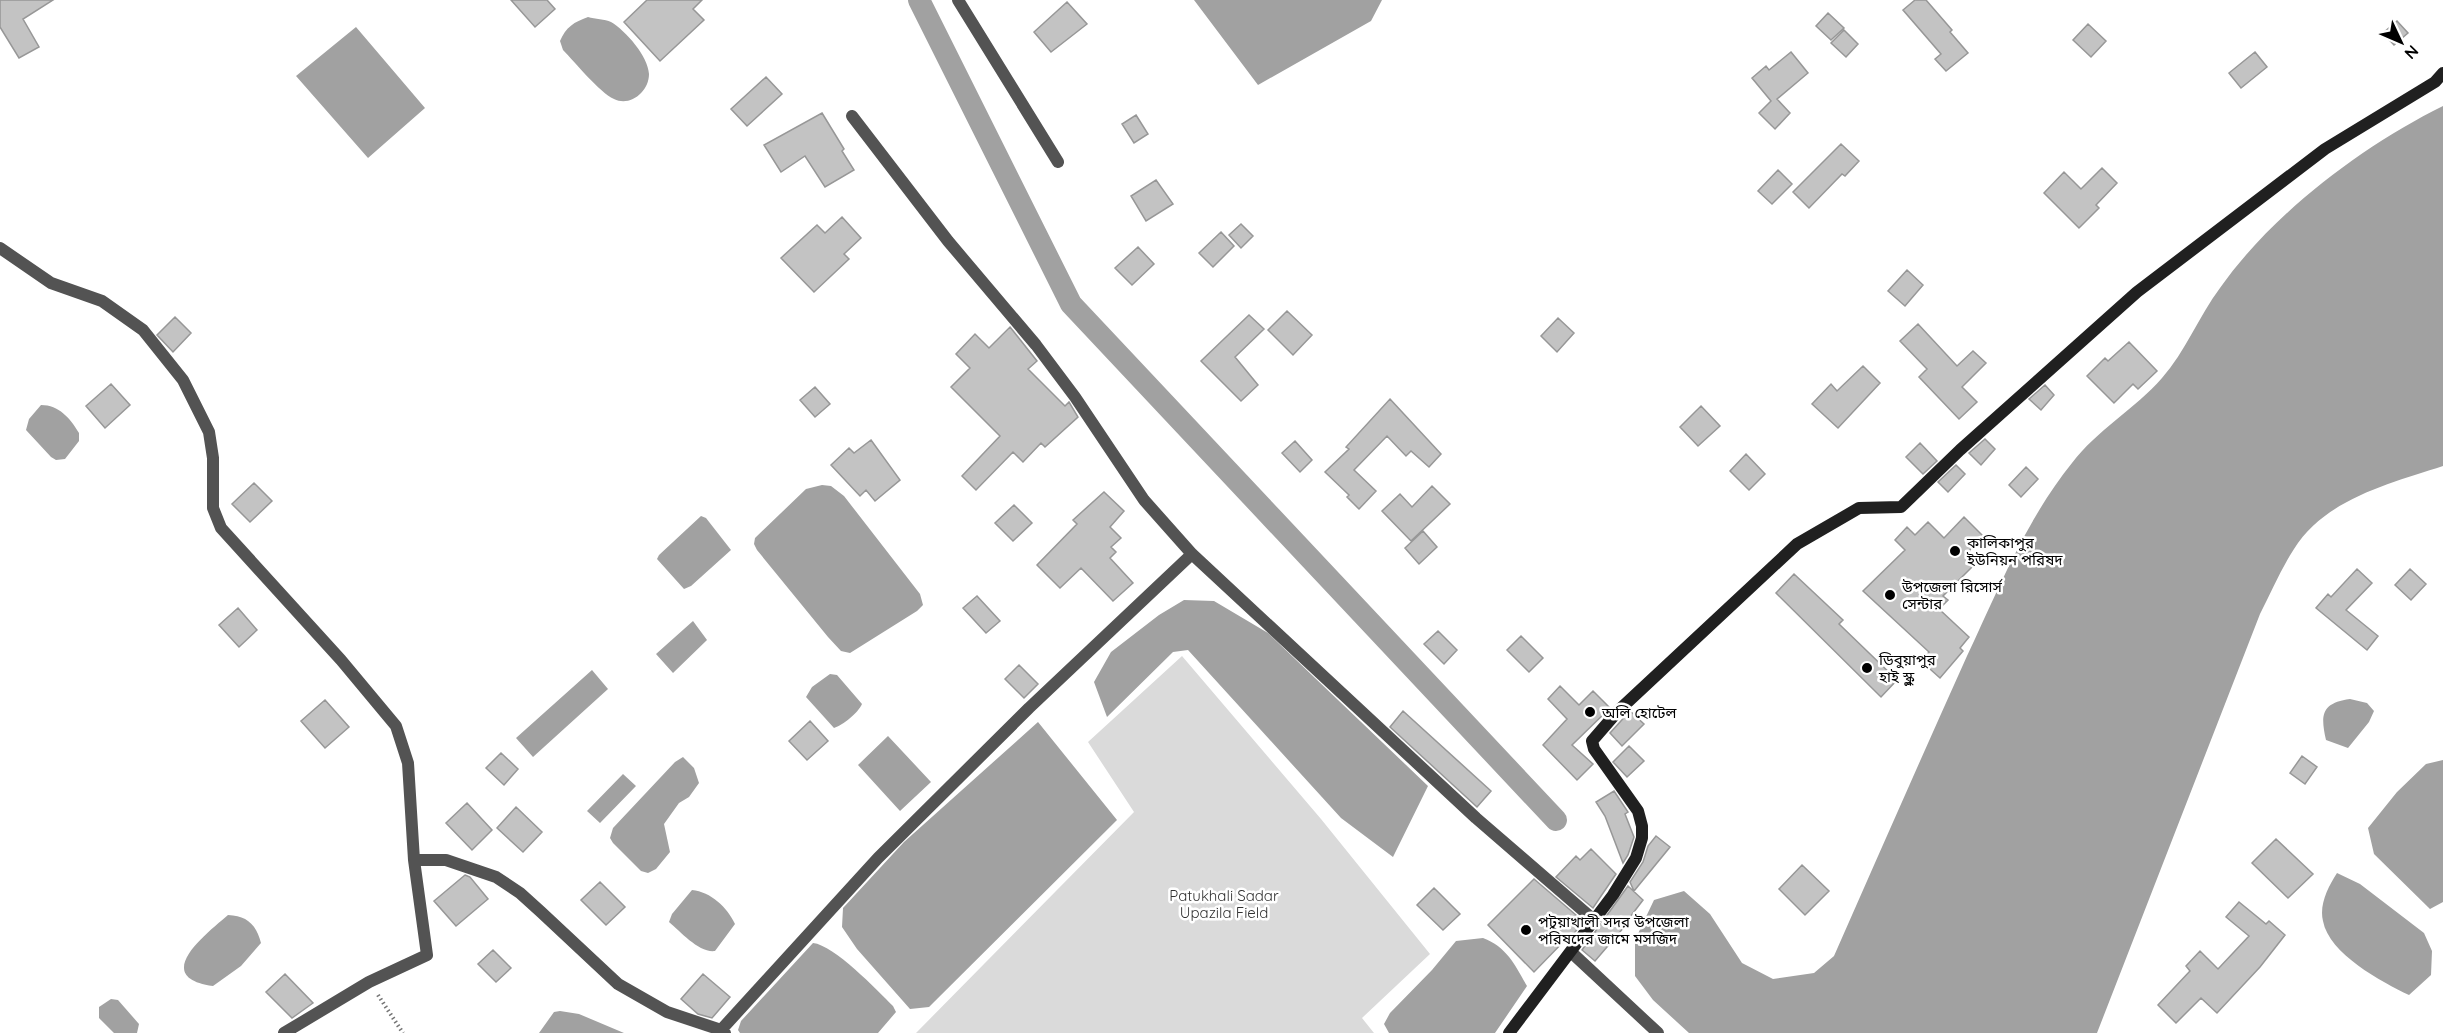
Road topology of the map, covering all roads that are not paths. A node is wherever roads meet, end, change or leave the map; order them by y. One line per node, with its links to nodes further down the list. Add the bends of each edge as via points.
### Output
1 (958, 0): 4 (street)
2 (2443, 73): 8 (street, via 2325,149 2137,292 1901,507 1859,508 1797,544 1618,711 1592,741 1638,811 1642,838 1636,858)
3 (852, 116): 6 (street, via 1036,345 1144,500)
4 (1058, 162)
5 (0, 248): 7 (street, via 51,282 102,301 127,318 143,330 183,380 209,432 213,508 221,528 396,726 408,763)
6 (1192, 554): 8 (street, via 1476,818); 10 (street, via 878,858)
7 (414, 860): 10 (street, via 446,860 496,877 520,893 618,984 667,1012); 11 (street, via 427,955 369,982)
8 (1594, 921): 9 (street)
9 (1571, 952): 12 (street); 13 (street)
10 (723, 1031)
11 (284, 1033)
12 (1509, 1033)
13 (1658, 1033)

